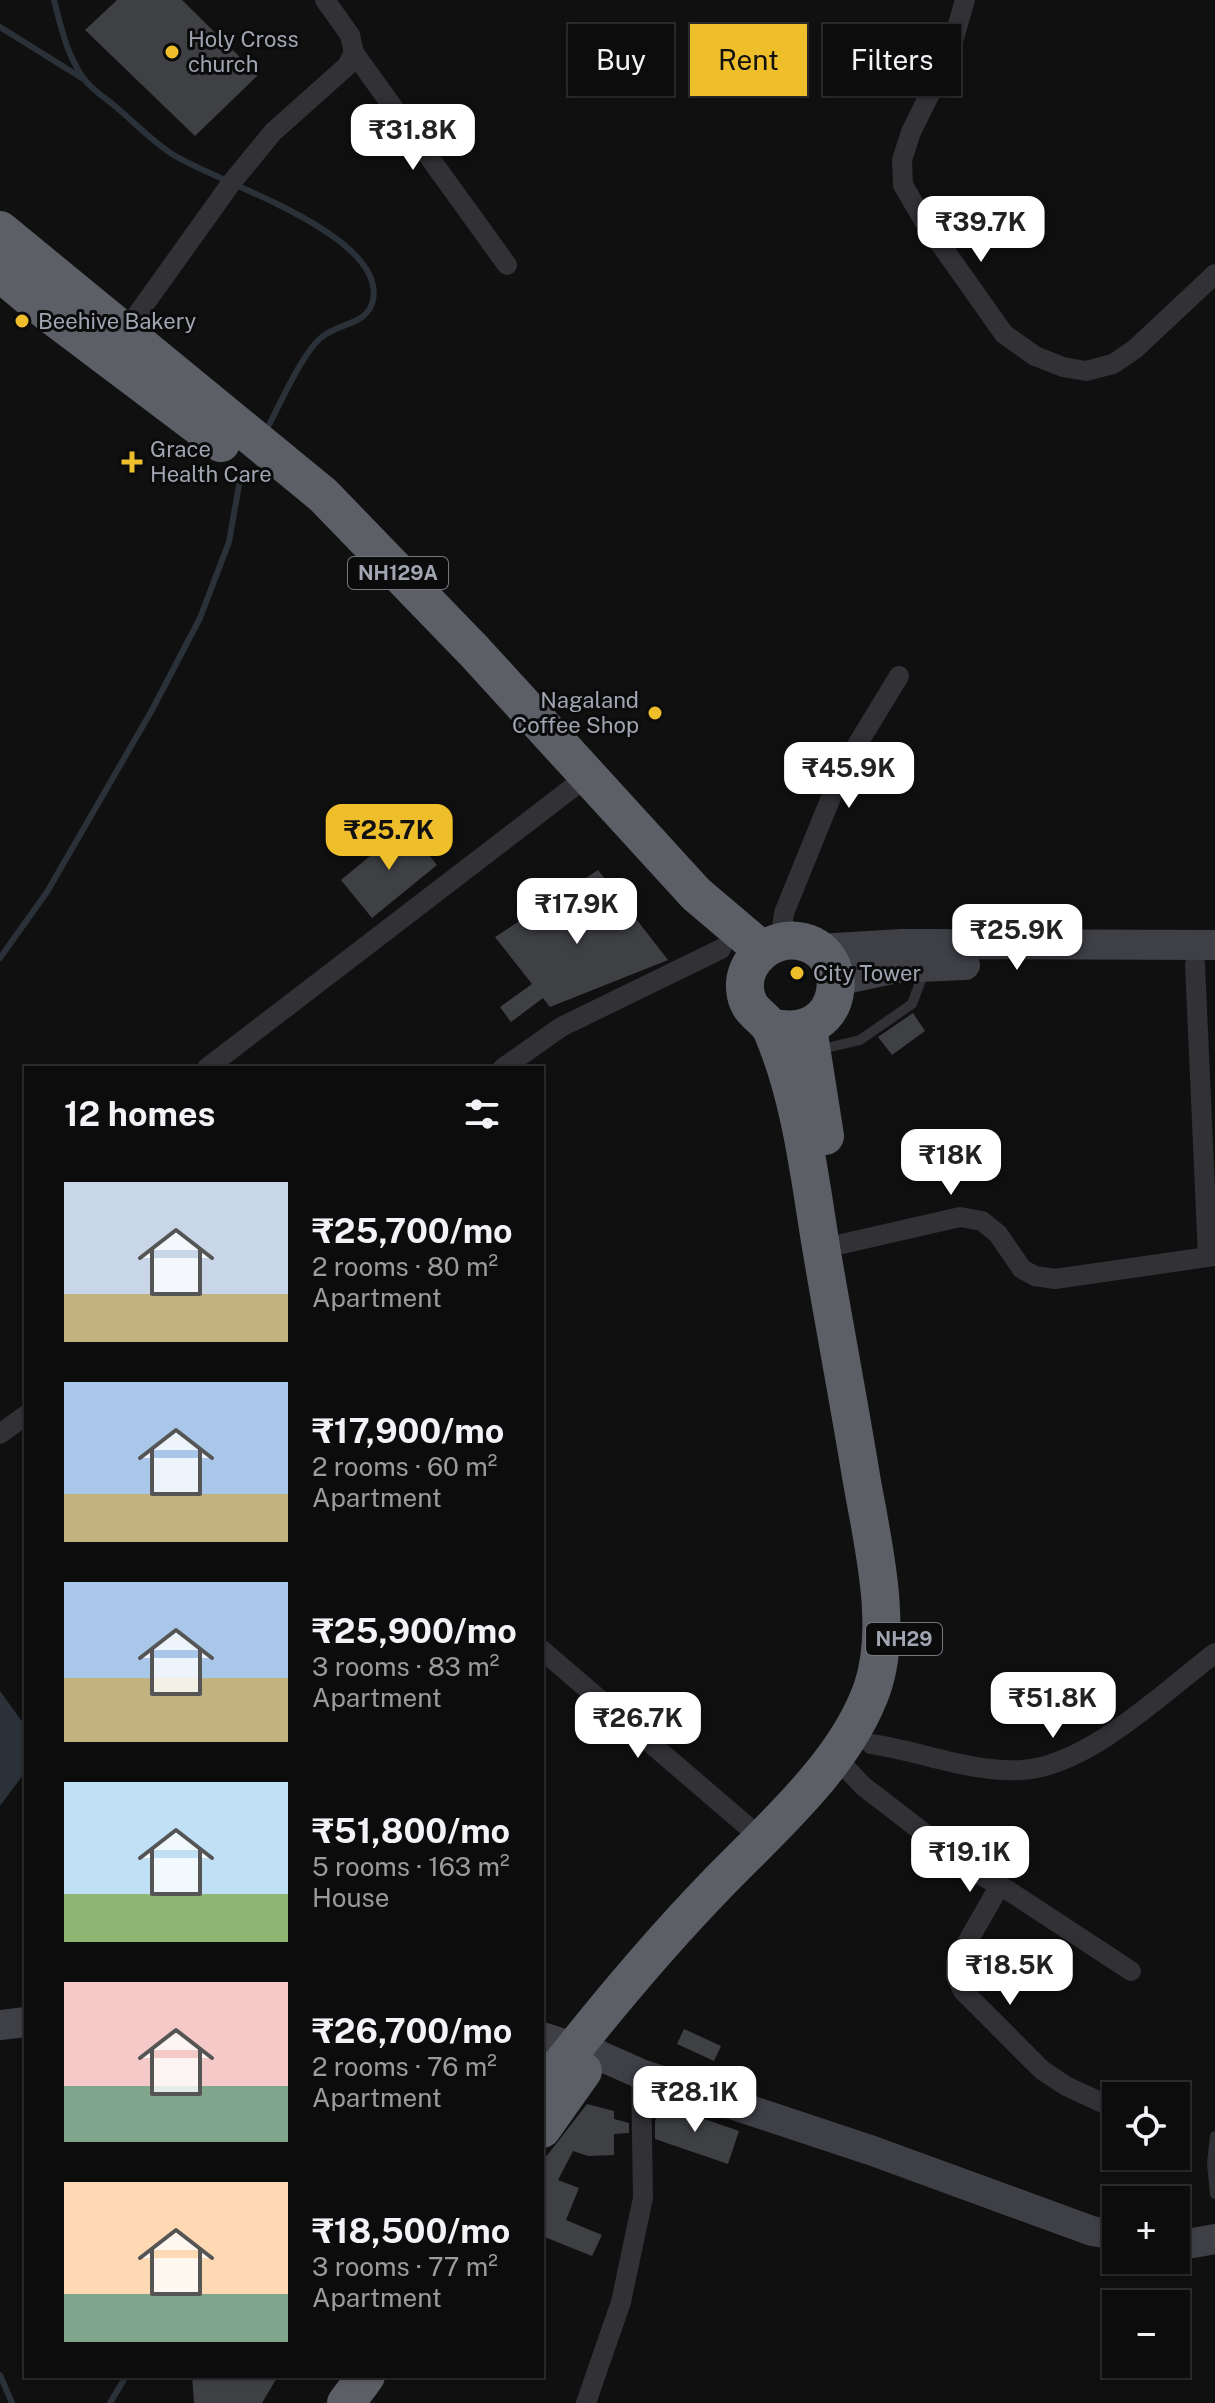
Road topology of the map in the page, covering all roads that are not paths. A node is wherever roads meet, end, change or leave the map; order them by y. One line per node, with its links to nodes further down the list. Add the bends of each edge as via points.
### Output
1 (325, 0): 3 (street, via 350,35)
2 (965, 0): 6 (street, via 949,55 906,146 903,185 1004,334 1035,356 1063,367 1086,371 1113,364)
3 (354, 53): 5 (street); 7 (street, via 347,66 273,132)
4 (3, 250): 7 (highway, NH129A); 9 (highway, NH129A, via 50,314 279,486 321,524)
5 (507, 265)
6 (1215, 274)
7 (124, 333): 11 (highway, NH129A, via 323,495)
8 (899, 676): 11 (street, via 843,768 784,913)
9 (576, 785): 11 (highway, NH129A); 17 (street)
10 (818, 949): 11 (highway, via 800,941); 12 (main road, via 902,944); 14 (highway)
11 (753, 953): 15 (highway, NH29, via 745,988 748,1003); 18 (street, via 561,1027)
12 (1208, 958): 13 (main road); 20 (street)
13 (926, 965): 14 (main road); 16 (lane, via 912,1004 860,1040)
14 (836, 981): 16 (highway, via 834,1000)
15 (770, 1027): 16 (highway); 26 (highway, NH29, via 807,1159 876,1569 880,1655 860,1718 835,1757)
16 (810, 1040): 19 (highway, NH29)
17 (210, 1066)
18 (506, 1066)
19 (842, 1244): 20 (street, via 960,1217 982,1221 1022,1269 1035,1276 1055,1279); 25 (highway, NH29, via 904,1616 901,1672 889,1707)
20 (1211, 1257)
21 (24, 1416): 22 (street)
22 (0, 1434)
23 (544, 1652): 26 (street)
24 (1215, 1653): 25 (street, via 1097,1744 1049,1767 1020,1771)
25 (859, 1757): 27 (street, via 863,1786 950,1854); 31 (highway, NH29, via 669,1965)
26 (762, 1839): 31 (highway, NH29)
27 (1000, 1885): 28 (street); 34 (street, via 956,1962 963,1991 1042,2070)
28 (1131, 1971)
29 (24, 2022): 30 (main road)
30 (0, 2025)
31 (571, 2046): 32 (main road); 33 (highway, NH29); 35 (highway, NH29)
32 (641, 2074): 38 (main road); 45 (street, via 643,2198 621,2302)
33 (544, 2086)
34 (1102, 2103)
35 (544, 2123)
36 (1215, 2136): 37 (lane)
37 (1215, 2194)
38 (1102, 2233)
39 (1215, 2239): 40 (main road)
40 (1190, 2243)
41 (340, 2378): 43 (highway)
42 (365, 2378): 44 (highway)
43 (322, 2403)
44 (346, 2403)
45 (586, 2403)

